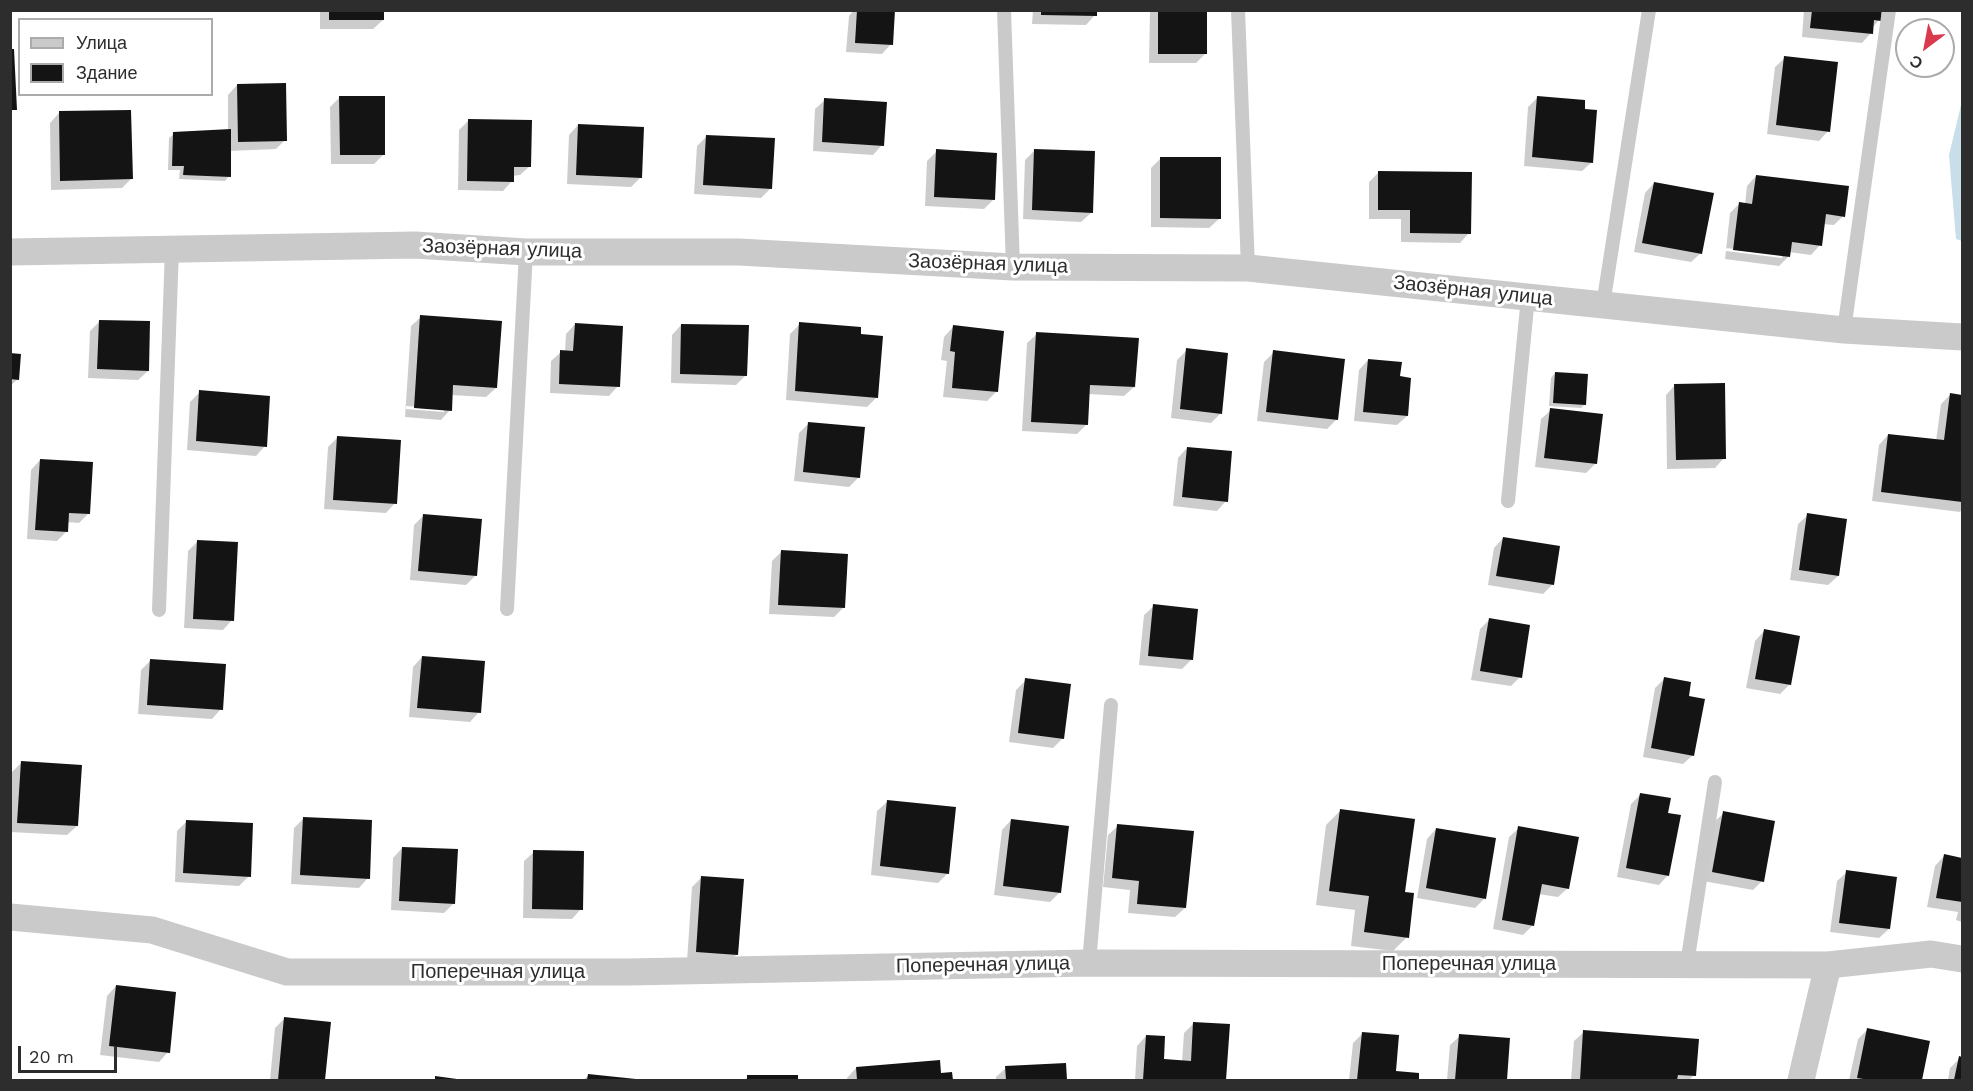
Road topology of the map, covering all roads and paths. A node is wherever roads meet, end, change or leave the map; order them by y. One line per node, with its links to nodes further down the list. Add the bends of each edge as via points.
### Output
1 (1004, 10): 8 (lane)
2 (1238, 10): 9 (lane)
3 (1649, 10): 11 (lane)
4 (1889, 10): 12 (lane)
5 (171, 249): 6 (street, Заозёрная улица); 7 (street, Заозёрная улица, via 415,245); 16 (lane)
6 (10, 252)
7 (526, 252): 8 (street, Заозёрная улица, via 739,252); 15 (lane)
8 (1013, 267): 9 (street, Заозёрная улица)
9 (1248, 268): 10 (street, Заозёрная улица)
10 (1528, 297): 11 (street, Заозёрная улица); 14 (lane)
11 (1603, 305): 12 (street, Заозёрная улица)
12 (1844, 330): 13 (street, Заозёрная улица)
13 (1962, 337)
14 (1509, 501)
15 (507, 609)
16 (159, 610)
17 (1111, 705): 21 (lane)
18 (1715, 782): 22 (lane)
19 (10, 917): 21 (street, Поперечная улица, via 152,930 287,972 629,972)
20 (1962, 959): 23 (street, Поперечная улица, via 1931,954)
21 (1089, 963): 22 (street, Поперечная улица)
22 (1687, 964): 23 (street, Поперечная улица)
23 (1828, 965): 24 (street)
24 (1801, 1080)

